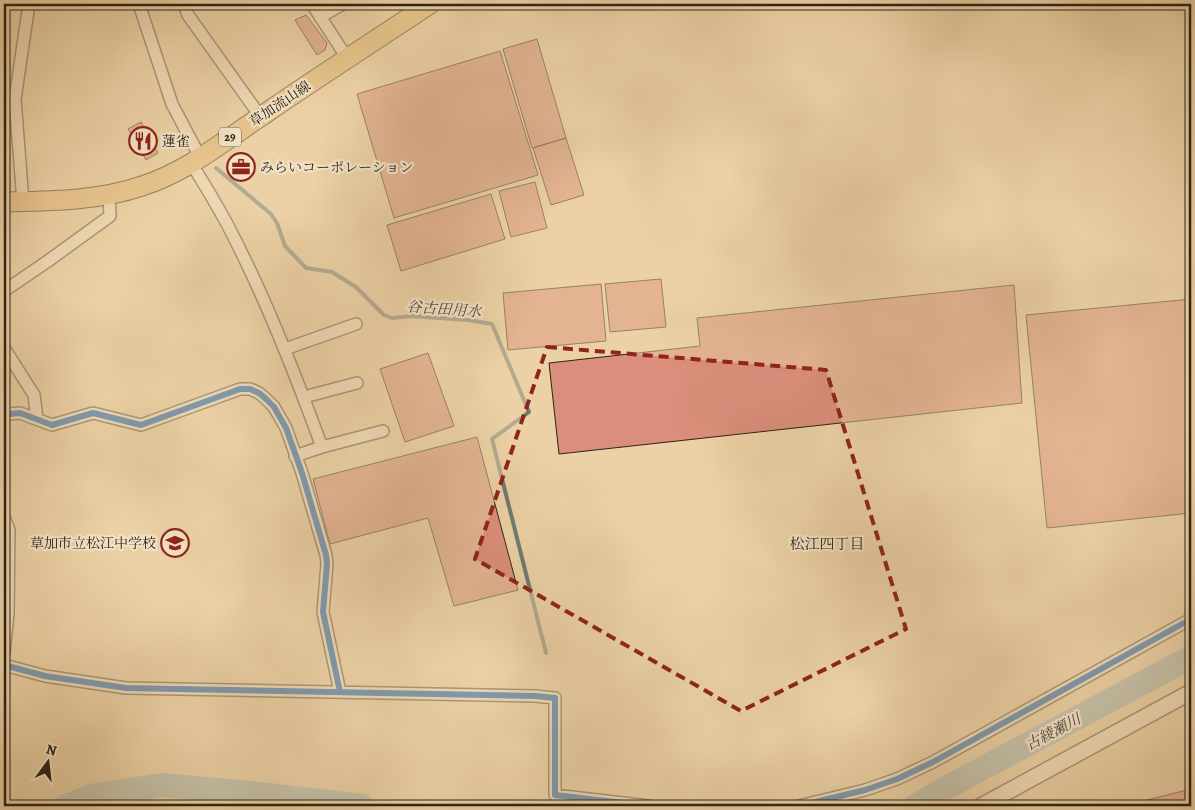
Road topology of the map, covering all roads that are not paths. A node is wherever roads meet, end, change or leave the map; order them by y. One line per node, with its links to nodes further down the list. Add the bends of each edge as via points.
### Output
1 (29, 4): 13 (street, via 15,98)
2 (139, 4): 10 (street, via 172,104)
3 (184, 4): 9 (street, via 188,15)
4 (312, 4): 7 (street)
5 (343, 4): 7 (street)
6 (430, 4): 8 (main road, 草加流山線 / 29)
7 (320, 17): 8 (street)
8 (347, 58): 9 (main road, 草加流山線 / 29)
9 (260, 116): 10 (main road, 草加流山線 / 29)
10 (196, 160): 11 (main road, 草加流山線 / 29, via 144,186); 17 (street)
11 (109, 196): 13 (main road, 草加流山線 / 29); 14 (street, via 110,216)
12 (4, 202): 13 (main road, 草加流山線 / 29)
13 (23, 202)
14 (4, 291)
15 (356, 324): 17 (street)
16 (4, 348): 21 (street, via 34,395)
17 (285, 349): 19 (street)
18 (357, 383): 19 (street)
19 (304, 398): 23 (street)
20 (4, 416): 21 (street, via 20,413)
21 (37, 419): 24 (street, via 52,425 93,412 141,425 240,389 250,389 274,407 286,428)
22 (383, 431): 23 (street)
23 (322, 447): 24 (street)
24 (295, 456): 29 (street, via 326,555 323,612)
25 (5, 522): 27 (street, via 9,530)
26 (1191, 619): 32 (street, via 933,762 865,790)
27 (4, 653)
28 (4, 665): 29 (street, via 45,676 126,688)
29 (340, 692): 31 (street, via 555,698 554,794)
30 (1191, 692): 33 (street)
31 (649, 806)
32 (799, 806)
33 (981, 806)

